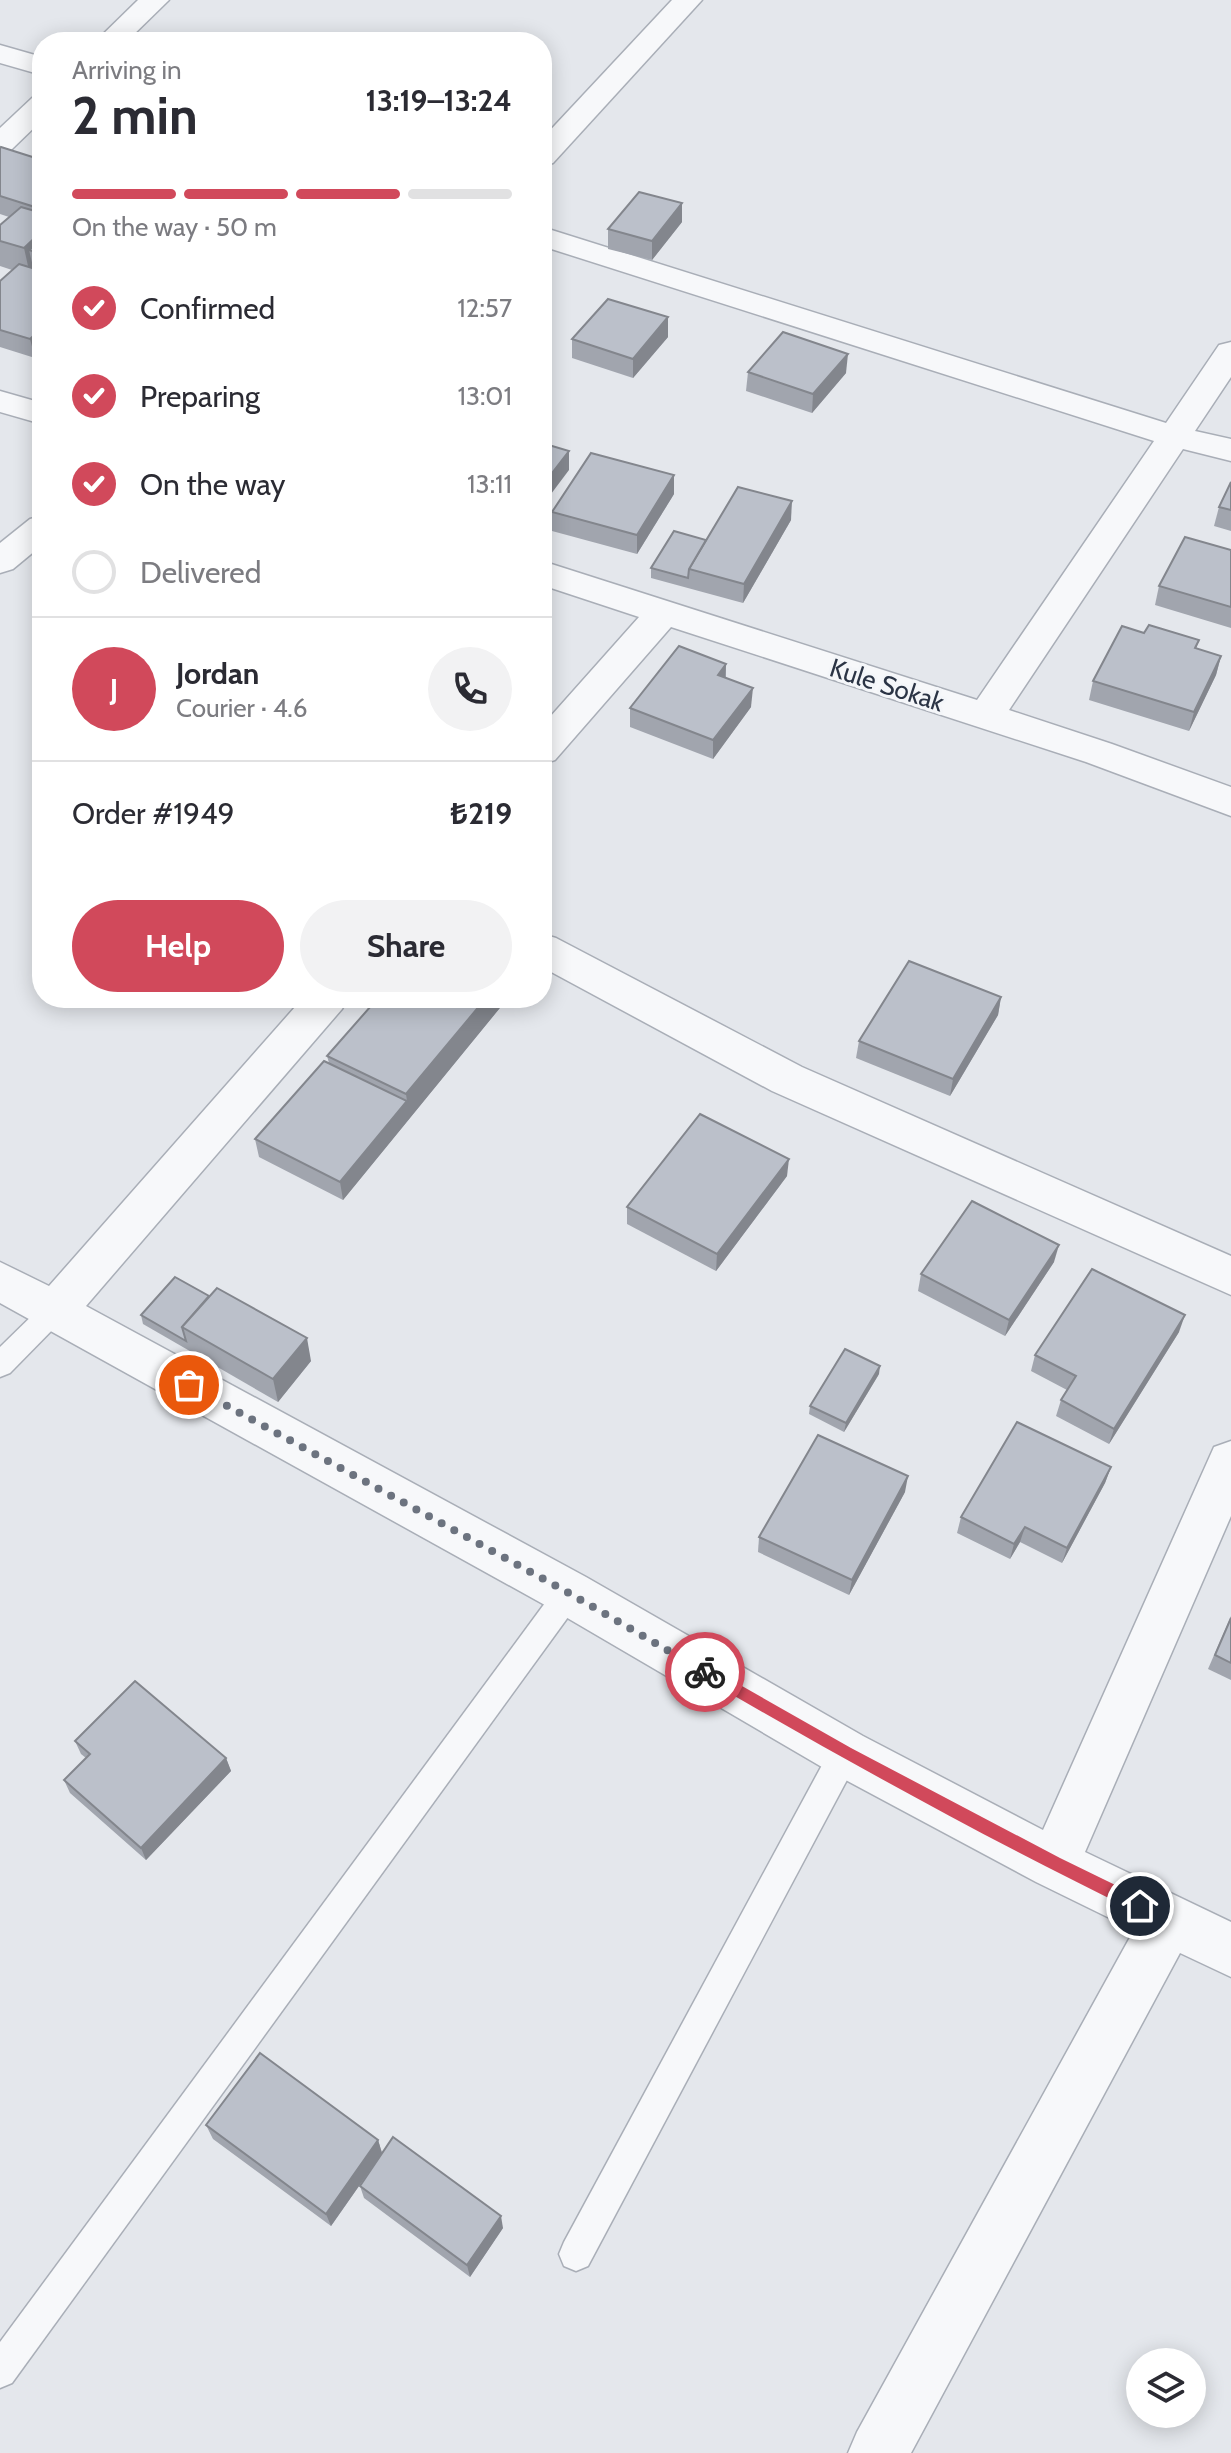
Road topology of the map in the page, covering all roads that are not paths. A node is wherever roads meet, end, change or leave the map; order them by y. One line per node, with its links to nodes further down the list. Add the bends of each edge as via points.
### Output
1 (155, 0): 3 (street)
2 (688, 0): 8 (street)
3 (120, 32)
4 (0, 54): 5 (street)
5 (32, 63)
6 (32, 114): 7 (street)
7 (0, 144)
8 (552, 146)
9 (552, 239): 13 (street)
10 (1231, 352): 13 (street)
11 (0, 401): 12 (street)
12 (32, 411)
13 (1176, 437): 14 (street); 19 (street)
14 (1231, 450)
15 (32, 535): 16 (street)
16 (0, 561)
17 (552, 576): 18 (street, Kule Sokak)
18 (664, 612): 19 (street, Kule Sokak); 20 (street)
19 (985, 717): 21 (street, Kule Sokak)
20 (552, 740)
21 (1231, 802)
22 (552, 954): 24 (street, via 787,1079)
23 (318, 1008): 26 (street)
24 (1231, 1276)
25 (0, 1281): 26 (street)
26 (54, 1311): 27 (lane); 29 (street)
27 (0, 1365)
28 (1231, 1462): 31 (street)
29 (569, 1593): 30 (street); 35 (lane)
30 (845, 1753): 31 (street); 34 (lane)
31 (1054, 1864): 32 (street)
32 (1169, 1920): 33 (street); 36 (street)
33 (1231, 1950)
34 (576, 2254)
35 (0, 2371)
36 (878, 2453)

